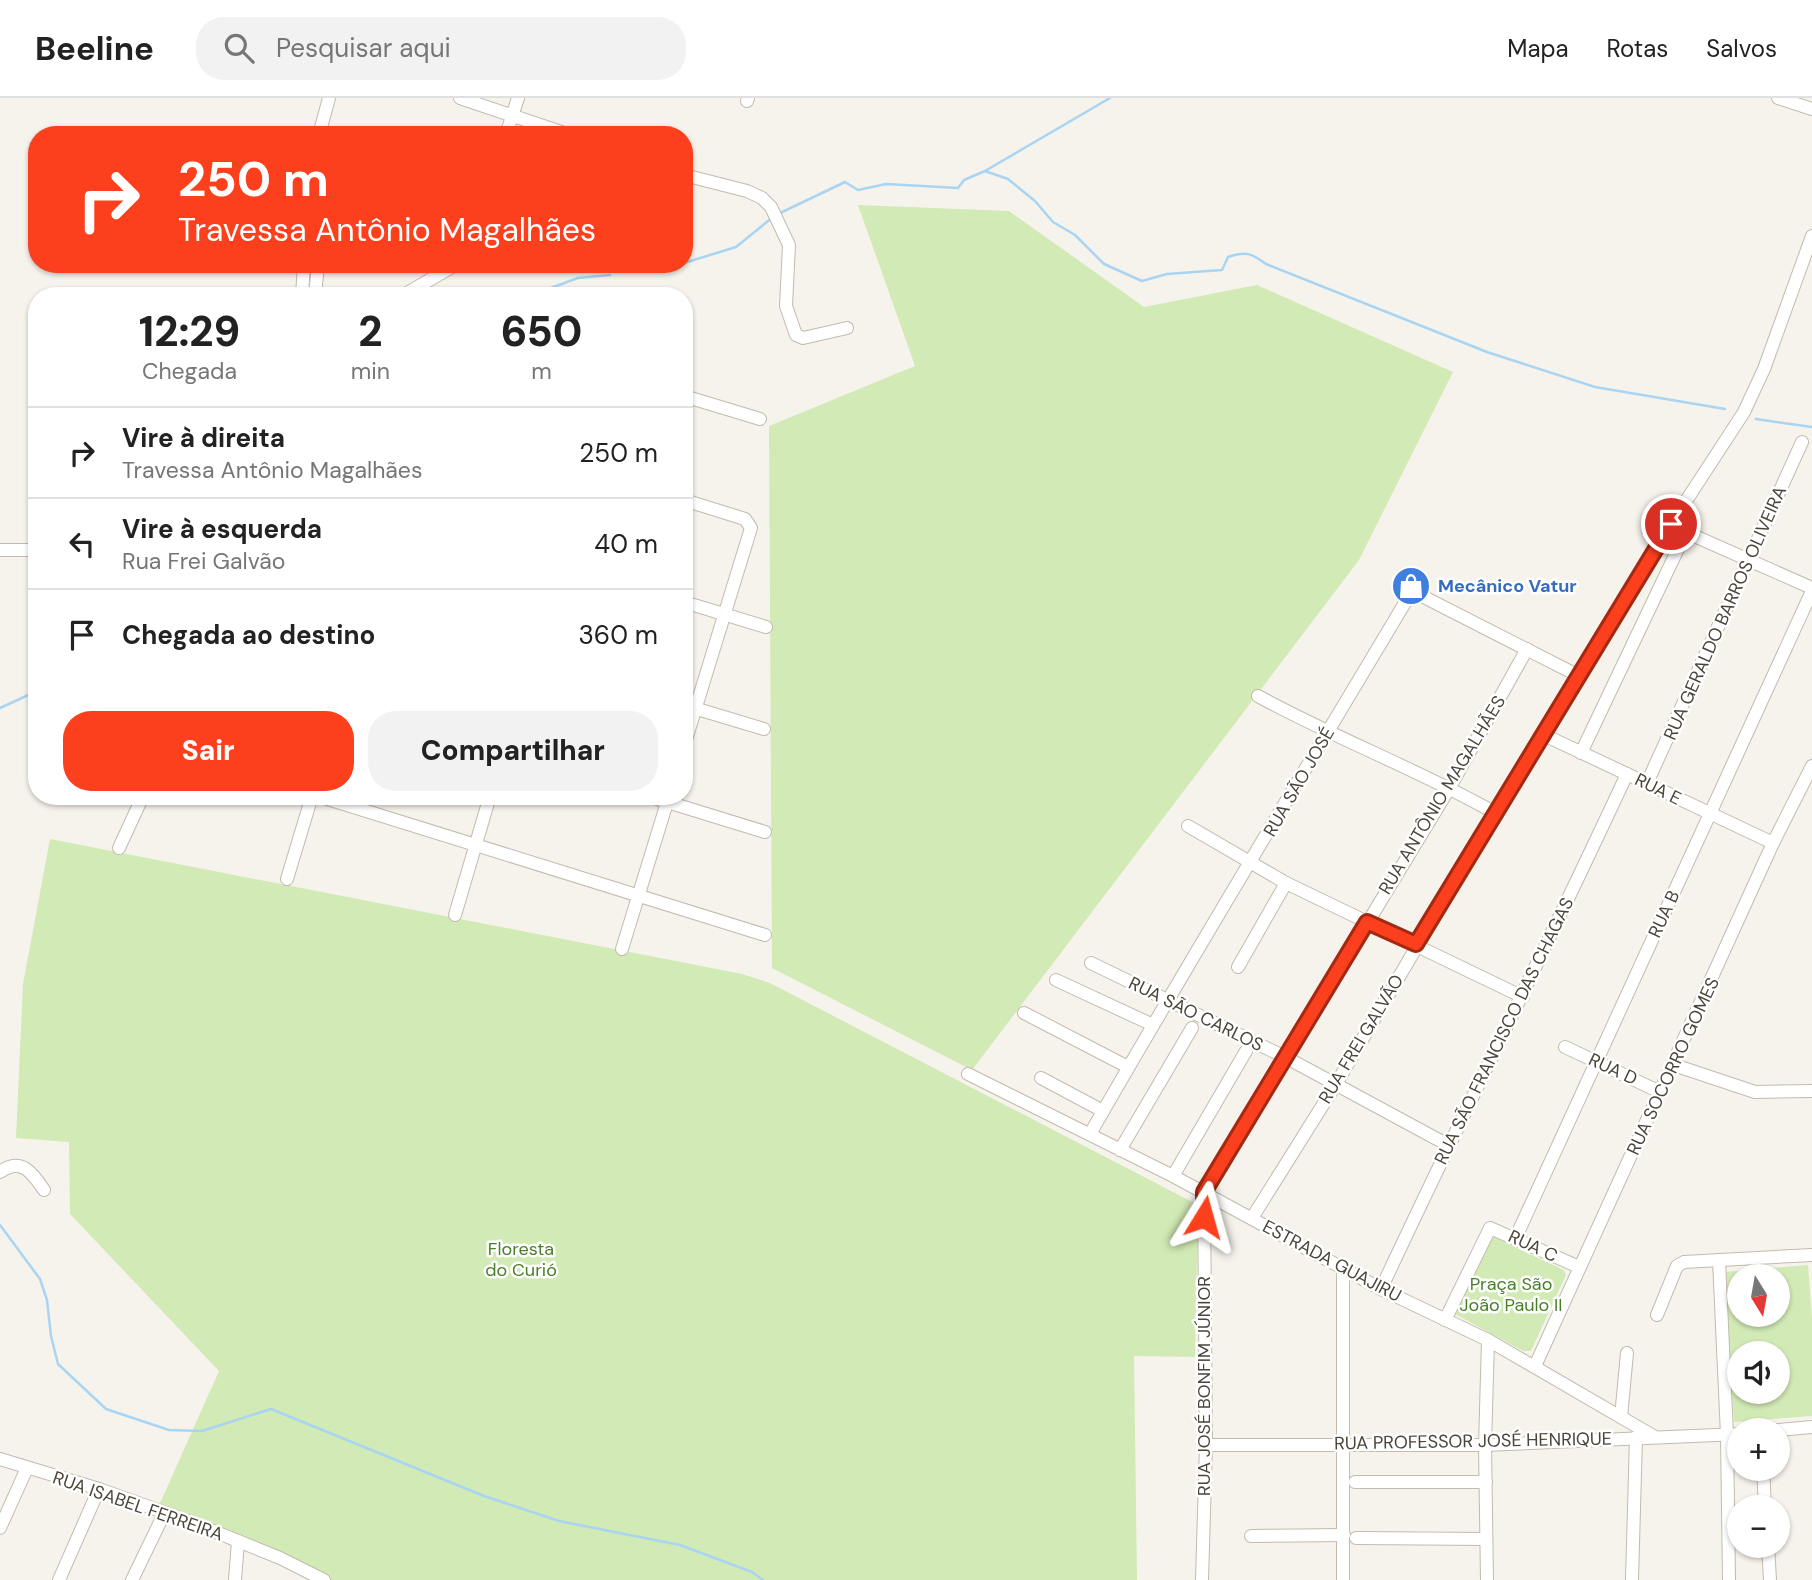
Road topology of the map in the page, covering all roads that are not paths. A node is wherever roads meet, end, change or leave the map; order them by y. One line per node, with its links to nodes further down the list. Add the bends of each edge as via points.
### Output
1 (329, 98): 7 (street)
2 (460, 98): 6 (street)
3 (518, 98): 6 (street)
4 (1778, 98): 5 (street)
5 (1812, 109)
6 (514, 114): 8 (street); 9 (street)
7 (321, 126)
8 (509, 126)
9 (546, 126)
10 (693, 178): 14 (street, via 747,191 766,201 776,215 789,245 785,298 796,335 803,338)
11 (1812, 236): 19 (street, RUA FREI GALVÃO, via 1765,369 1744,412)
12 (442, 273): 13 (street)
13 (417, 287)
14 (847, 328)
15 (693, 400): 16 (street)
16 (760, 419)
17 (1802, 442): 23 (street, RUA GERALDO BARROS OLIVEIRA)
18 (693, 503): 26 (street, via 750,524)
19 (1671, 524): 20 (street); 29 (street, RUA FREI GALVÃO)
20 (1686, 532): 23 (street); 36 (street)
21 (0, 550): 22 (street)
22 (28, 550)
23 (1749, 562): 24 (street); 39 (street, RUA GERALDO BARROS OLIVEIRA)
24 (1812, 590): 48 (street, RUA B)
25 (693, 605): 26 (street)
26 (724, 614): 27 (street); 31 (street)
27 (766, 627)
28 (1527, 649): 29 (street, RUA SÃO JOSÉ); 34 (street, RUA SÃO JOSÉ, via 1412,591); 40 (street, RUA ANTÔNIO MAGALHÃES)
29 (1579, 676): 35 (street, RUA FREI GALVÃO)
30 (1258, 696): 34 (street)
31 (693, 698)
32 (693, 707): 33 (street)
33 (765, 729)
34 (1328, 732): 40 (street); 54 (street, RUA SÃO JOSÉ)
35 (1542, 734): 36 (street, RUA E); 47 (street, RUA FREI GALVÃO)
36 (1581, 753): 38 (street, RUA E)
37 (1812, 766): 51 (street, RUA SOCORRO GOMES)
38 (1627, 774): 39 (street, RUA E); 66 (street, RUA SÃO FRANCISCO DAS CHAGAS)
39 (1647, 783): 48 (street, RUA E)
40 (1450, 787): 47 (street); 59 (street, RUA ANTÔNIO MAGALHÃES)
41 (139, 805): 53 (street)
42 (309, 805): 55 (street)
43 (346, 805): 52 (street)
44 (487, 805): 52 (street)
45 (666, 805): 57 (street)
46 (686, 805): 50 (street)
47 (1497, 814): 61 (street, RUA FREI GALVÃO)
48 (1710, 814): 51 (street, RUA E); 74 (street, RUA B)
49 (1188, 826): 54 (street)
50 (765, 832)
51 (1773, 843): 75 (street, RUA SOCORRO GOMES)
52 (475, 846): 57 (street); 58 (street)
53 (119, 848)
54 (1252, 862): 56 (street); 67 (street, RUA SÃO JOSÉ)
55 (287, 879)
56 (1286, 883): 59 (street); 64 (street)
57 (638, 896): 60 (street); 62 (street)
58 (454, 915)
59 (1367, 922): 61 (street); 73 (street, RUA ANTÔNIO MAGALHÃES)
60 (765, 935)
61 (1416, 944): 66 (street); 79 (street, RUA FREI GALVÃO)
62 (622, 949)
63 (1091, 962): 67 (street, RUA SÃO CARLOS)
64 (1238, 967)
65 (1056, 980): 69 (street)
66 (1523, 997): 84 (street, RUA SÃO FRANCISCO DAS CHAGAS)
67 (1166, 1000): 69 (street, RUA SÃO JOSÉ); 73 (street, RUA SÃO CARLOS)
68 (1024, 1013): 76 (street)
69 (1153, 1025): 76 (street, RUA SÃO JOSÉ)
70 (1192, 1028): 85 (street)
71 (1565, 1047): 74 (street, RUA D)
72 (1246, 1051): 87 (street)
73 (1287, 1058): 79 (street, RUA SÃO CARLOS); 89 (street, RUA ANTÔNIO MAGALHÃES)
74 (1595, 1061): 81 (street, RUA D); 91 (street, RUA B)
75 (1674, 1065): 80 (street, via 1755,1092); 81 (street, RUA SOCORRO GOMES)
76 (1128, 1067): 82 (street, RUA SÃO JOSÉ)
77 (968, 1074): 83 (street, ESTRADA GUAJIRU)
78 (1041, 1078): 82 (street)
79 (1336, 1084): 84 (street, RUA SÃO CARLOS); 90 (street, RUA FREI GALVÃO)
80 (1812, 1091)
81 (1660, 1092): 95 (street, RUA SOCORRO GOMES)
82 (1103, 1111): 83 (street, RUA SÃO JOSÉ)
83 (1090, 1134): 85 (street, ESTRADA GUAJIRU)
84 (1448, 1146): 96 (street, RUA SÃO FRANCISCO DAS CHAGAS)
85 (1120, 1150): 87 (street, ESTRADA GUAJIRU)
86 (0, 1172): 88 (street, via 23,1166)
87 (1173, 1176): 89 (street, ESTRADA GUAJIRU)
88 (44, 1190)
89 (1204, 1192): 90 (street, ESTRADA GUAJIRU); 110 (street, RUA JOSÉ BONFIM JÚNIOR)
90 (1252, 1218): 94 (street, ESTRADA GUAJIRU)
91 (1516, 1237): 95 (street, RUA C); 98 (street, RUA C, via 1493,1228 1487,1231)
92 (1812, 1255): 93 (street)
93 (1718, 1260): 97 (street, via 1677,1266); 103 (street)
94 (1343, 1267): 96 (street, ESTRADA GUAJIRU); 109 (street)
95 (1579, 1267): 101 (street, RUA SOCORRO GOMES)
96 (1381, 1289): 98 (street, ESTRADA GUAJIRU)
97 (1657, 1315)
98 (1445, 1320): 99 (street, ESTRADA GUAJIRU)
99 (1488, 1340): 101 (street, ESTRADA GUAJIRU); 111 (street)
100 (1627, 1353): 102 (street)
101 (1535, 1366): 102 (street, ESTRADA GUAJIRU)
102 (1621, 1417): 108 (street, ESTRADA GUAJIRU)
103 (1732, 1418)
104 (1812, 1427): 105 (street)
105 (1790, 1429)
106 (1727, 1434): 108 (street, RUA PROFESSOR JOSÉ HENRIQUE)
107 (1636, 1437): 108 (street, RUA PROFESSOR JOSÉ HENRIQUE); 111 (street, RUA PROFESSOR JOSÉ HENRIQUE); 132 (street)
108 (1655, 1437)
109 (1343, 1444): 110 (street, RUA PROFESSOR JOSÉ HENRIQUE); 111 (street, RUA PROFESSOR JOSÉ HENRIQUE); 121 (street)
110 (1206, 1445): 129 (street, RUA JOSÉ BONFIM JÚNIOR)
111 (1485, 1445): 116 (street)
112 (0, 1459): 113 (street, RUA ISABEL FERREIRA)
113 (27, 1468): 117 (street, RUA ISABEL FERREIRA); 119 (street)
114 (1732, 1481): 133 (street)
115 (1355, 1482): 116 (street)
116 (1486, 1482): 122 (street)
117 (99, 1489): 118 (street, RUA ISABEL FERREIRA); 126 (street)
118 (164, 1514): 123 (street, RUA ISABEL FERREIRA); 125 (street)
119 (0, 1528)
120 (1251, 1536): 121 (street)
121 (1350, 1536): 122 (street); 130 (street)
122 (1486, 1539): 131 (street)
123 (238, 1541): 127 (street, RUA ISABEL FERREIRA); 128 (street)
124 (1769, 1558): 134 (street)
125 (137, 1579)
126 (59, 1580)
127 (235, 1580)
128 (324, 1580)
129 (1202, 1580)
130 (1343, 1580)
131 (1487, 1580)
132 (1632, 1580)
133 (1729, 1580)
134 (1770, 1580)

